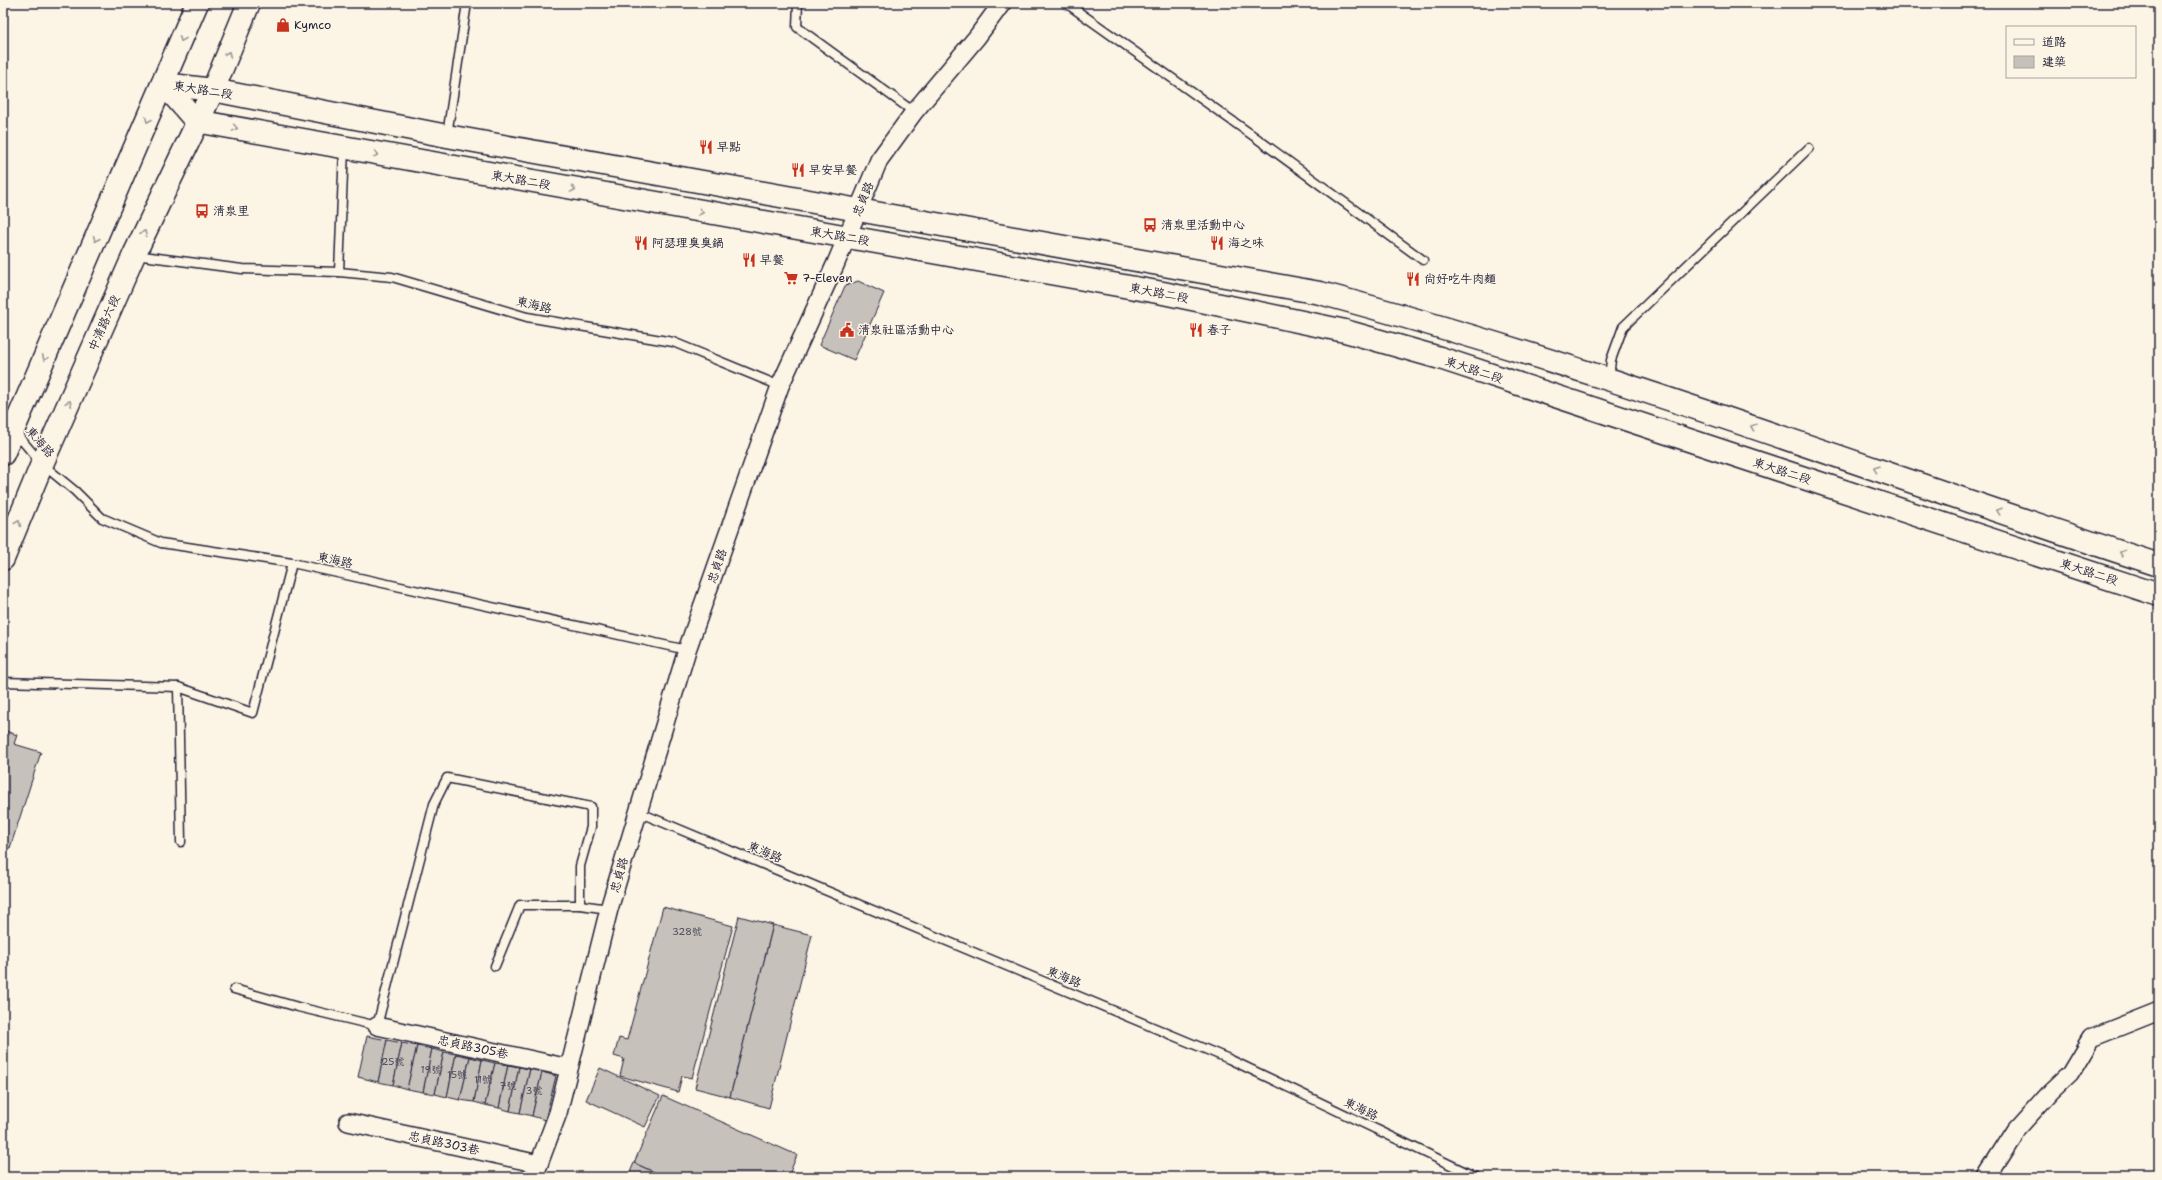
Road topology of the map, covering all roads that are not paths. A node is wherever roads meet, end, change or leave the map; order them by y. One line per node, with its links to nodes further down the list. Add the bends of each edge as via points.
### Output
1 (197, 3): 7 (street, one-way to 7)
2 (249, 3): 8 (street, 中清路六段, one-way to 2)
3 (468, 3): 11 (lane)
4 (798, 3): 9 (lane, via 797,27)
5 (1002, 3): 9 (street, 忠貞路)
6 (1066, 3): 17 (lane)
7 (164, 84): 8 (street, 東大路二段); 10 (street, 東大路二段); 22 (street, one-way to 22)
8 (213, 90): 10 (street, 中清路六段); 11 (street, 東大路二段)
9 (914, 112): 14 (street, 忠貞路, via 878,160)
10 (196, 121): 12 (street, 東大路二段, one-way to 12); 16 (street, 中清路六段, one-way to 10)
11 (447, 136): 14 (street, 東大路二段)
12 (344, 148): 15 (street, 東大路二段, one-way to 15); 18 (lane)
13 (1809, 148): 19 (lane, via 1623,327 1611,360)
14 (858, 210): 15 (street, 忠貞路); 19 (street, 東大路二段, via 1320,293 1431,322)
15 (846, 237): 20 (street, 忠貞路); 21 (street, 東大路二段, via 1164,293 1345,331 1440,358)
16 (134, 255): 18 (lane, 東海路, via 242,269); 24 (street, 中清路六段, one-way to 16)
17 (1423, 260)
18 (339, 272): 20 (lane, 東海路, via 392,277 528,317 673,342)
19 (1617, 381): 21 (street); 27 (street, 東大路二段, one-way to 19)
20 (780, 386): 29 (street, 忠貞路)
21 (1616, 417): 28 (street, 東大路二段)
22 (14, 430): 23 (street); 24 (lane, 東海路)
23 (3, 454)
24 (42, 464): 25 (street, 中清路六段, one-way to 24); 26 (lane, 東海路, via 75,491 102,518 161,542)
25 (3, 559)
26 (292, 563): 29 (lane, 東海路); 31 (lane, via 253,713)
27 (2159, 565)
28 (2159, 594)
29 (687, 650): 32 (street, 忠貞路)
30 (3, 682): 31 (lane)
31 (178, 687): 33 (lane)
32 (638, 812): 35 (street, 忠貞路); 43 (lane, 東海路, via 1229,1059)
33 (182, 842)
34 (580, 905): 35 (lane); 36 (lane, via 520,904); 39 (lane, via 580,866 591,827 591,807 447,778 434,804)
35 (609, 909): 40 (street, 忠貞路)
36 (495, 966)
37 (234, 989): 39 (lane)
38 (2159, 1011): 44 (street, via 2091,1038 2070,1072 2016,1130)
39 (377, 1026): 40 (street, 忠貞路305巷)
40 (569, 1068): 42 (street, 忠貞路, via 558,1114)
41 (348, 1122): 42 (street, 忠貞路303巷)
42 (537, 1171)
43 (1476, 1177)
44 (1986, 1177)

